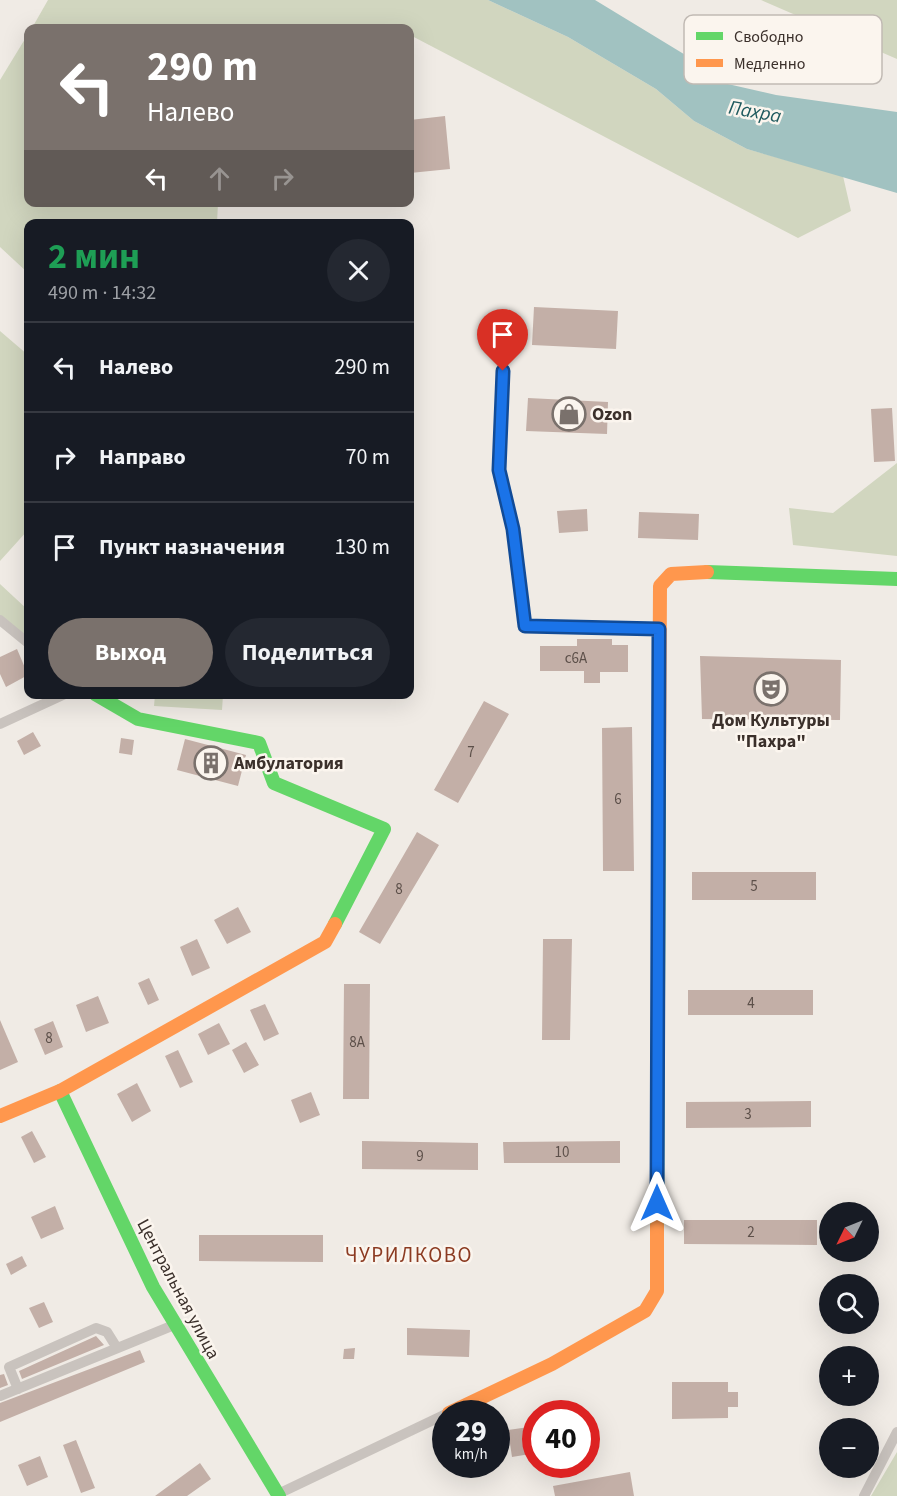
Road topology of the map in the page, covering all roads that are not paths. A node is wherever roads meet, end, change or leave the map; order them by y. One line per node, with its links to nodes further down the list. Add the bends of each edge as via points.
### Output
1 (503, 371): 4 (street, via 499,470 513,529 525,626)
2 (897, 579): 4 (street, via 689,571 671,574 660,586)
3 (0, 620): 5 (street)
4 (659, 629): 16 (street, via 657,1291 645,1311 552,1364)
5 (24, 640)
6 (54, 699): 8 (street)
7 (104, 699): 9 (street, via 138,719 259,743 274,783 384,829 325,942)
8 (0, 724)
9 (60, 1091): 10 (street); 11 (street, Центральная улица)
10 (0, 1116)
11 (174, 1325): 12 (street); 19 (street, Центральная улица)
12 (117, 1348): 13 (street, via 106,1332 96,1328); 14 (street)
13 (4, 1368): 14 (street)
14 (18, 1389): 15 (street)
15 (0, 1396)
16 (476, 1400)
17 (432, 1421): 19 (street)
18 (897, 1432): 20 (street)
19 (278, 1495)
20 (864, 1496)

